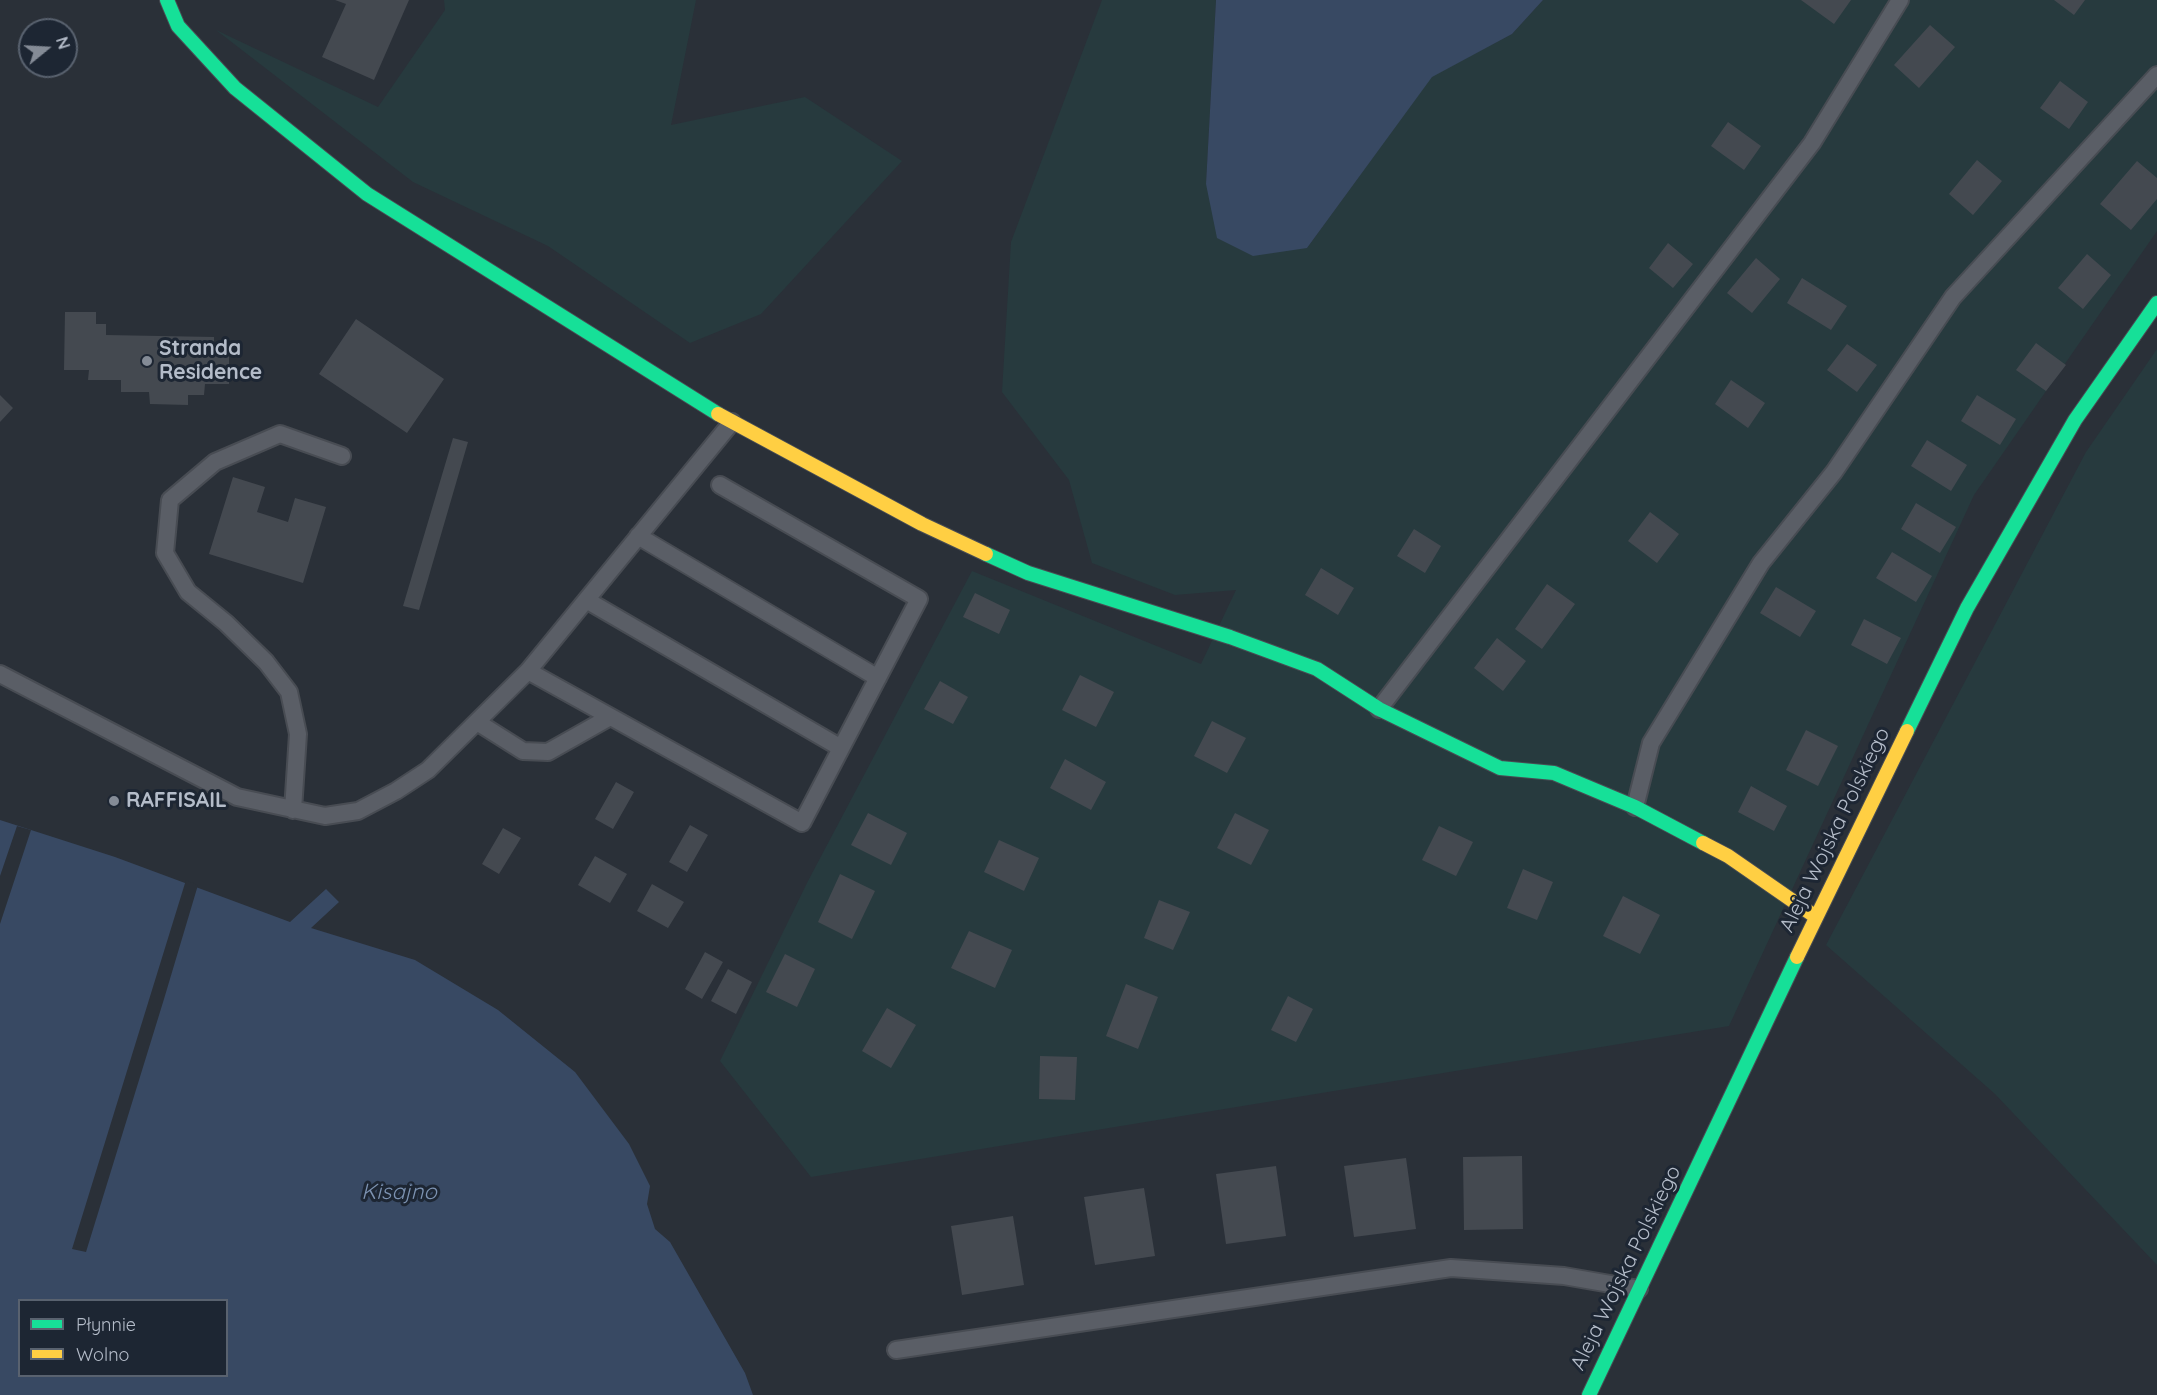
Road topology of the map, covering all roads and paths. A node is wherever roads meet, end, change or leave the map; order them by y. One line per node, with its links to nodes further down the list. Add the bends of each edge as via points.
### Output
1 (167, 0): 5 (street, via 178,26 235,88 367,194)
2 (1900, 0): 13 (lane, via 1812,143)
3 (2157, 75): 17 (lane, via 1953,297 1834,472 1761,563 1651,743)
4 (2157, 303): 19 (street, Aleja Wojska Polskiego, via 2075,420 1967,608)
5 (732, 422): 8 (lane); 13 (street, via 922,524 1018,568 1317,669)
6 (342, 456): 18 (lane, via 280,434 215,462 170,500 165,553 188,592 266,662 289,692 298,734)
7 (720, 485): 12 (lane, via 919,599)
8 (638, 536): 9 (lane); 12 (lane)
9 (588, 601): 10 (lane); 16 (lane)
10 (528, 671): 14 (lane); 15 (lane)
11 (0, 674): 18 (lane, via 237,797)
12 (878, 678): 16 (lane)
13 (1378, 709): 17 (street, via 1500,768 1554,773)
14 (610, 717): 15 (lane, via 549,752 523,751); 16 (lane, via 802,823)
15 (477, 722): 18 (lane, via 428,770 358,811 325,816)
16 (841, 748)
17 (1635, 807): 19 (street, via 1728,856)
18 (293, 810)
19 (1816, 917): 20 (street, Aleja Wojska Polskiego)
20 (1639, 1289): 21 (lane, via 1564,1276 1451,1268); 22 (street, Aleja Wojska Polskiego)
21 (896, 1350)
22 (1589, 1395)

